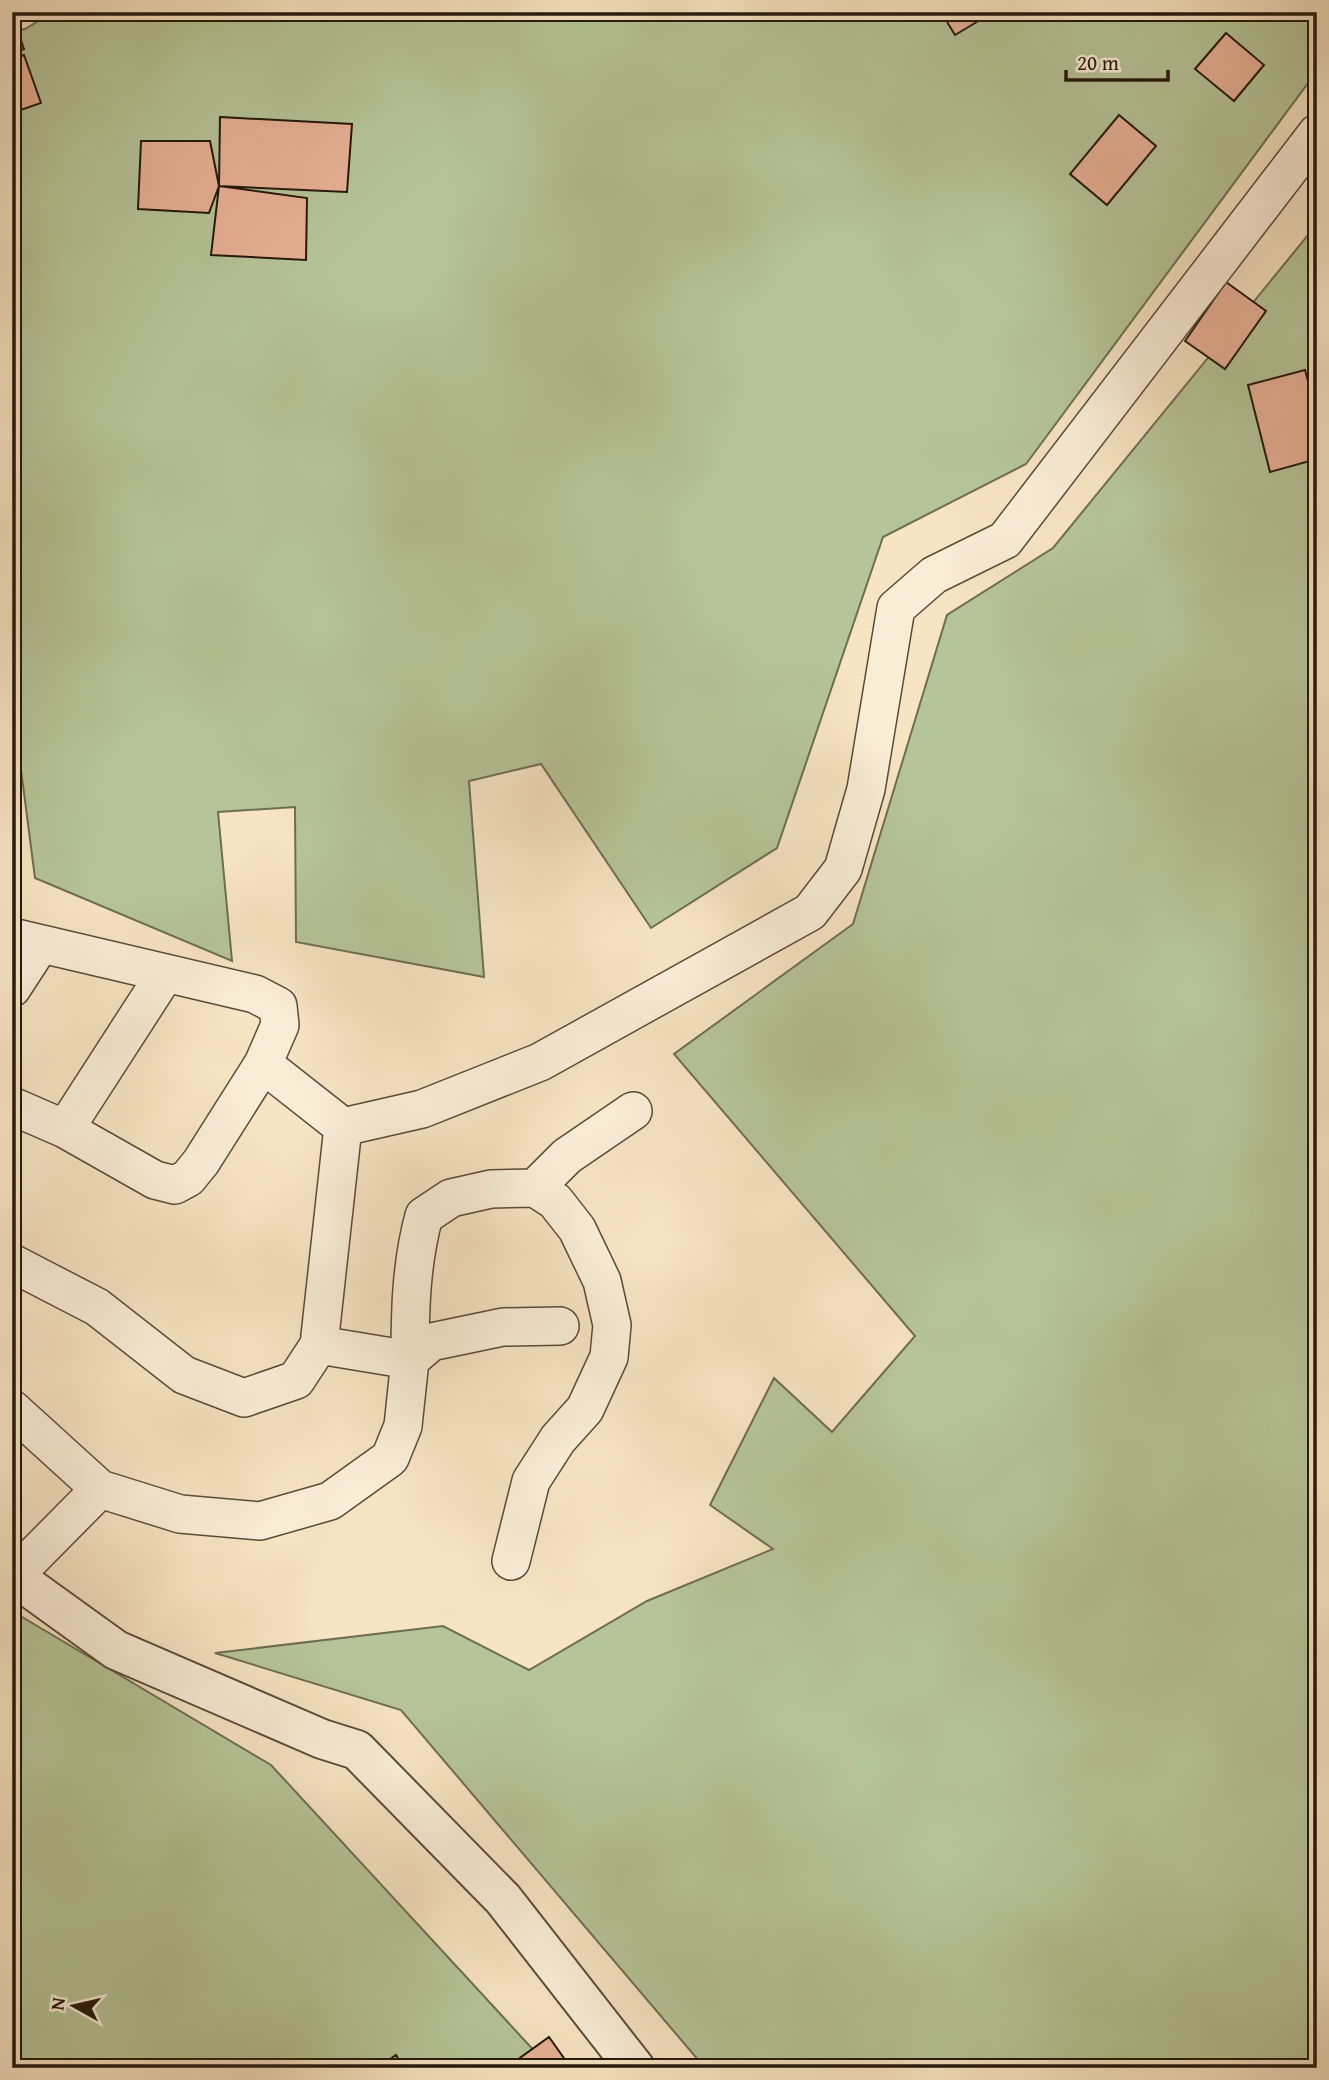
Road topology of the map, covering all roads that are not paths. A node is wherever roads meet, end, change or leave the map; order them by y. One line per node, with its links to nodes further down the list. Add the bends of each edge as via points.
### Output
1 (1317, 133): 8 (street, via 1005,540 934,575 896,608 866,789 842,869 810,912 540,1062 422,1109)
2 (26, 941): 3 (street); 4 (street)
3 (165, 974): 5 (street, via 255,994 278,1006 280,1025); 9 (street)
4 (12, 988)
5 (263, 1064): 8 (street); 9 (street, via 201,1161 176,1185 155,1180)
6 (12, 1106): 9 (street)
7 (633, 1111): 10 (street, via 567,1157)
8 (343, 1127): 13 (street)
9 (65, 1129)
10 (535, 1188): 14 (street, via 491,1189 451,1198 425,1216 416,1245); 17 (street, via 555,1201 578,1229 602,1282 612,1325 609,1357 585,1409 558,1439 531,1481)
11 (12, 1263): 13 (street, via 96,1307 184,1374 244,1398 296,1380)
12 (560, 1326): 14 (street, via 503,1327 431,1342)
13 (318, 1345): 14 (street)
14 (410, 1360): 16 (street, via 403,1426 390,1458 330,1501 260,1521 180,1514)
15 (12, 1409): 16 (street)
16 (100, 1489): 18 (street)
17 (510, 1561)
18 (13, 1576): 19 (street, via 116,1650 357,1750 503,1899)
19 (635, 2068)

